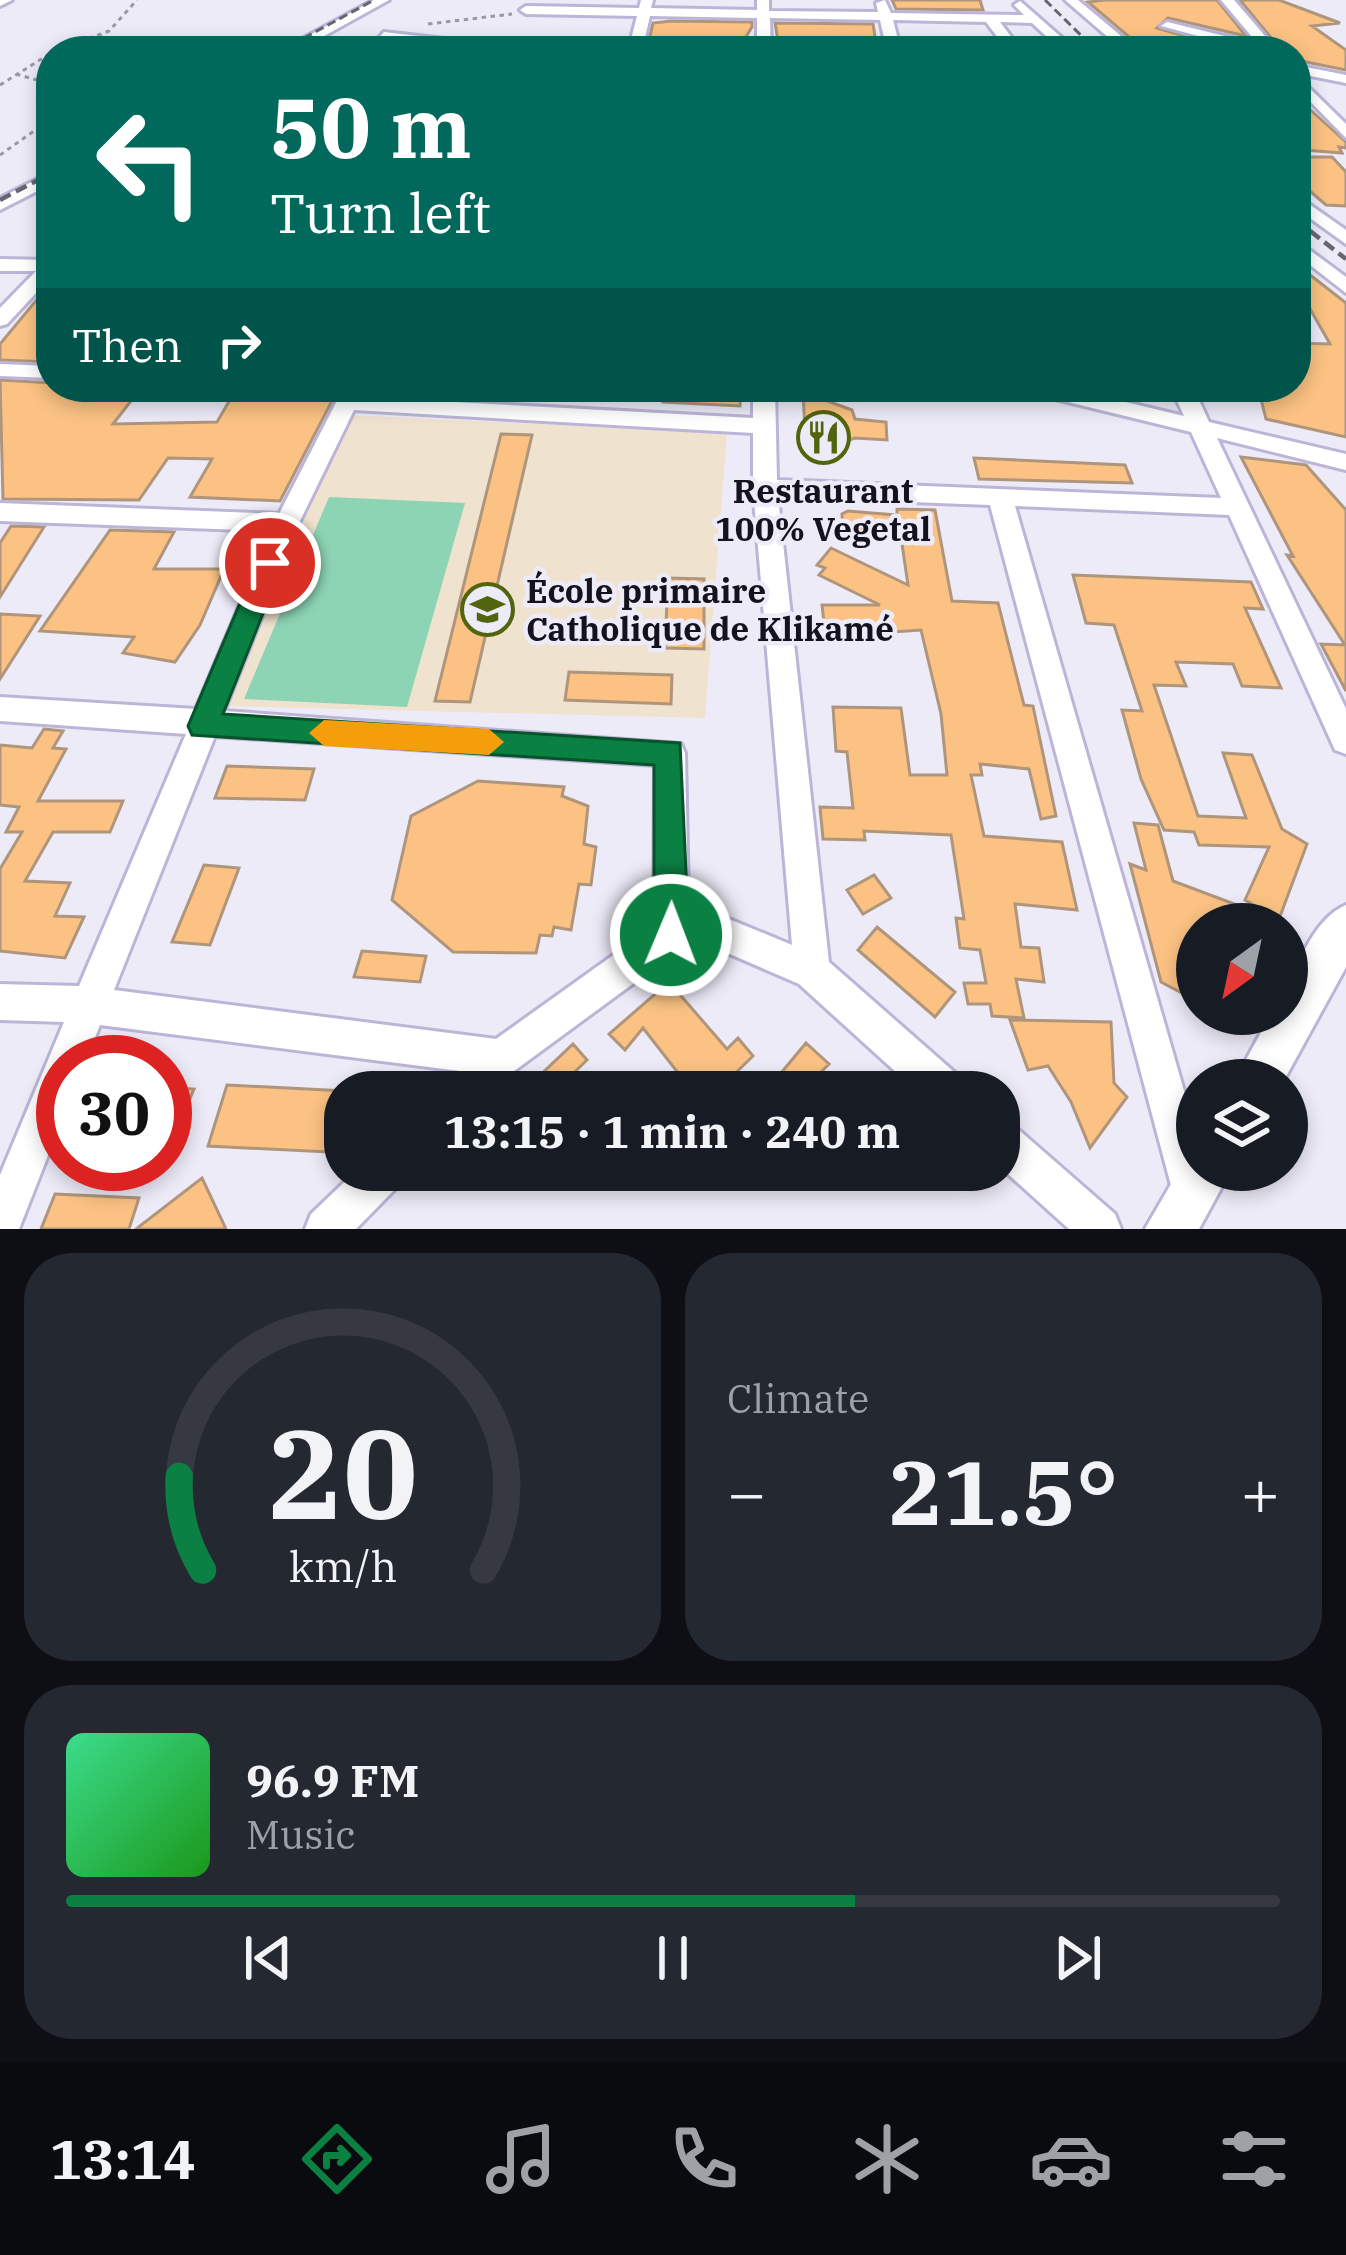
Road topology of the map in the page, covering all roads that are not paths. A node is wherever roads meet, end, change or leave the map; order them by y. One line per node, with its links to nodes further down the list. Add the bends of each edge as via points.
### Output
1 (383, 0): 13 (street)
2 (881, 0): 9 (street)
3 (1015, 0): 11 (street)
4 (1071, 0): 19 (street)
5 (1227, 0): 21 (street)
6 (646, 6): 7 (street); 8 (street); 15 (street)
7 (763, 7): 9 (street)
8 (527, 8): 14 (street)
9 (886, 17): 10 (street); 16 (street)
10 (990, 18): 11 (street); 17 (street)
11 (1033, 19): 18 (street)
12 (1167, 26): 20 (street)
13 (315, 36)
14 (515, 36)
15 (639, 36)
16 (890, 36)
17 (1004, 36)
18 (1053, 36)
19 (1114, 36)
20 (1209, 36)
21 (1258, 36)
22 (1311, 72): 23 (street)
23 (1346, 79)
24 (1311, 96): 25 (street)
25 (1346, 134)
26 (36, 186): 27 (street)
27 (0, 205)
28 (1311, 211): 29 (street)
29 (1344, 236)
30 (1311, 258): 34 (street)
31 (0, 266): 32 (street)
32 (36, 266)
33 (36, 282): 35 (street)
34 (1346, 287)
35 (0, 320)
36 (0, 370): 37 (street)
37 (36, 371)
38 (346, 402): 52 (street)
39 (397, 402): 44 (street)
40 (473, 402): 44 (street)
41 (763, 402): 45 (street)
42 (1098, 402): 46 (street)
43 (1189, 402): 46 (street)
44 (470, 413): 45 (street)
45 (762, 426): 48 (street)
46 (1200, 426): 47 (street); 50 (street)
47 (1346, 462)
48 (765, 488): 49 (street); 58 (street)
49 (1001, 500): 50 (street); 69 (street)
50 (1240, 507): 55 (street)
51 (0, 512): 52 (street)
52 (286, 523): 54 (street)
53 (0, 709): 54 (street)
54 (203, 726): 56 (street, via 670,753); 60 (street)
55 (1346, 741)
56 (673, 913): 58 (street); 62 (street, via 671,935)
57 (1346, 926): 63 (main road)
58 (812, 971): 65 (street)
59 (2, 1004): 60 (street)
60 (89, 1004): 61 (street); 62 (street)
61 (76, 1035)
62 (501, 1058): 64 (street)
63 (1270, 1059)
64 (488, 1071)
65 (924, 1071)
66 (36, 1136): 70 (street)
67 (1020, 1157): 72 (street)
68 (365, 1191): 71 (street)
69 (1190, 1197)
70 (0, 1225)
71 (326, 1229)
72 (1100, 1229)

